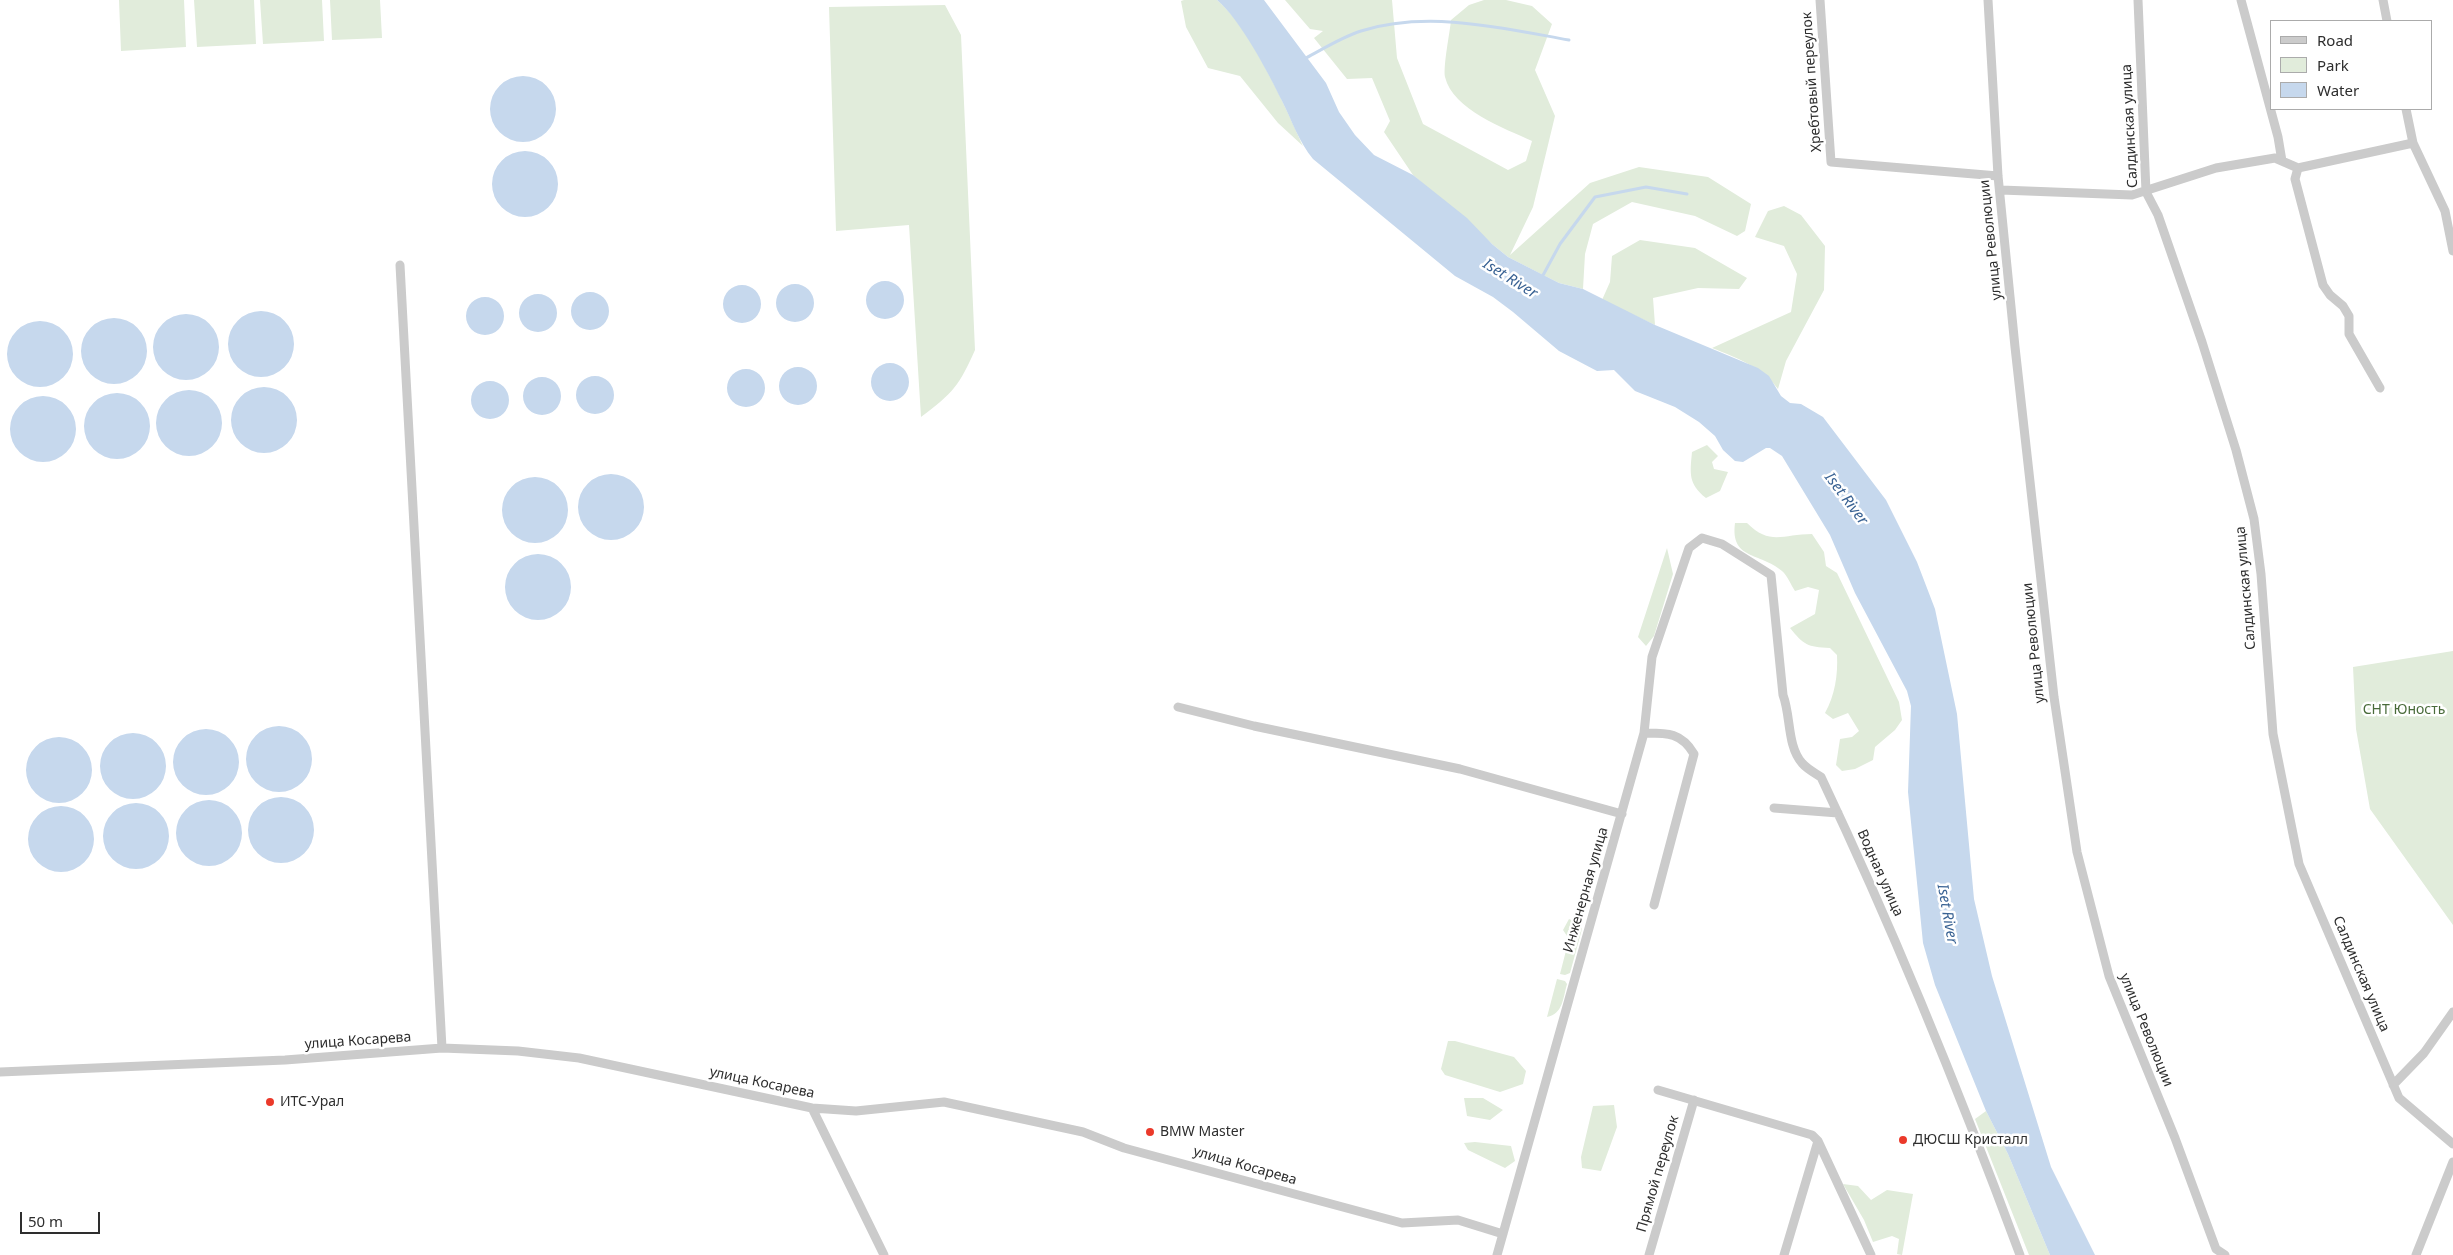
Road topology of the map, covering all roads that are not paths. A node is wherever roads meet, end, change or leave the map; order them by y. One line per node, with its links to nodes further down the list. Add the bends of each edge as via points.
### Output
1 (1820, 0): 13 (street, Хребтовый переулок, via 1831,162)
2 (1988, 0): 13 (street, улица Революции)
3 (2138, 0): 15 (street, Салдинская улица)
4 (2241, 0): 7 (street)
5 (2383, 0): 6 (street)
6 (2387, 20)
7 (2270, 107)
8 (2271, 110): 11 (street)
9 (2406, 110): 10 (street)
10 (2413, 143): 12 (street); 16 (street, via 2445,212)
11 (2282, 161): 12 (street); 15 (street, via 2275,158 2216,168)
12 (2298, 168): 18 (street, via 2295,179 2324,285 2349,316 2349,334)
13 (1998, 176): 14 (street, улица Революции)
14 (2001, 190): 15 (street, via 2132,195); 43 (street, улица Революции, via 2054,697 2077,852 2109,976 2216,1248)
15 (2146, 192): 29 (street, Салдинская улица, via 2158,215 2202,342 2254,519 2273,734 2299,864)
16 (2453, 251)
17 (400, 266): 27 (street)
18 (2380, 388)
19 (1702, 538): 21 (street, Инженерная улица, via 1689,548 1652,657); 23 (street, Водная улица, via 1722,544 1771,575 1783,695 1789,709 1794,746 1802,763 1821,777)
20 (1178, 707): 24 (street, via 1460,769)
21 (1644, 733): 24 (street, Инженерная улица); 25 (street, via 1668,734 1687,742 1694,754)
22 (1774, 808): 23 (street)
23 (1838, 813): 42 (street, Водная улица, via 1892,934 1991,1175)
24 (1622, 814): 36 (street, Инженерная улица)
25 (1654, 905)
26 (2453, 1012): 29 (street, via 2424,1053)
27 (442, 1048): 28 (street, улица Косарева, via 285,1060); 32 (street, улица Косарева, via 518,1051 579,1058)
28 (0, 1072)
29 (2393, 1085): 34 (street, Салдинская улица, via 2398,1098)
30 (1658, 1090): 31 (street)
31 (1694, 1100): 33 (street, via 1812,1135); 39 (street, Прямой переулок)
32 (812, 1108): 36 (street, улица Косарева, via 856,1111 944,1102 1083,1132 1124,1148 1402,1223 1458,1220); 37 (street)
33 (1818, 1141): 40 (street); 41 (street)
34 (2453, 1144)
35 (2453, 1162): 44 (street)
36 (1503, 1234): 38 (street, Инженерная улица)
37 (884, 1255)
38 (1497, 1255)
39 (1650, 1255)
40 (1784, 1255)
41 (1871, 1255)
42 (2020, 1255)
43 (2225, 1255)
44 (2416, 1255)

